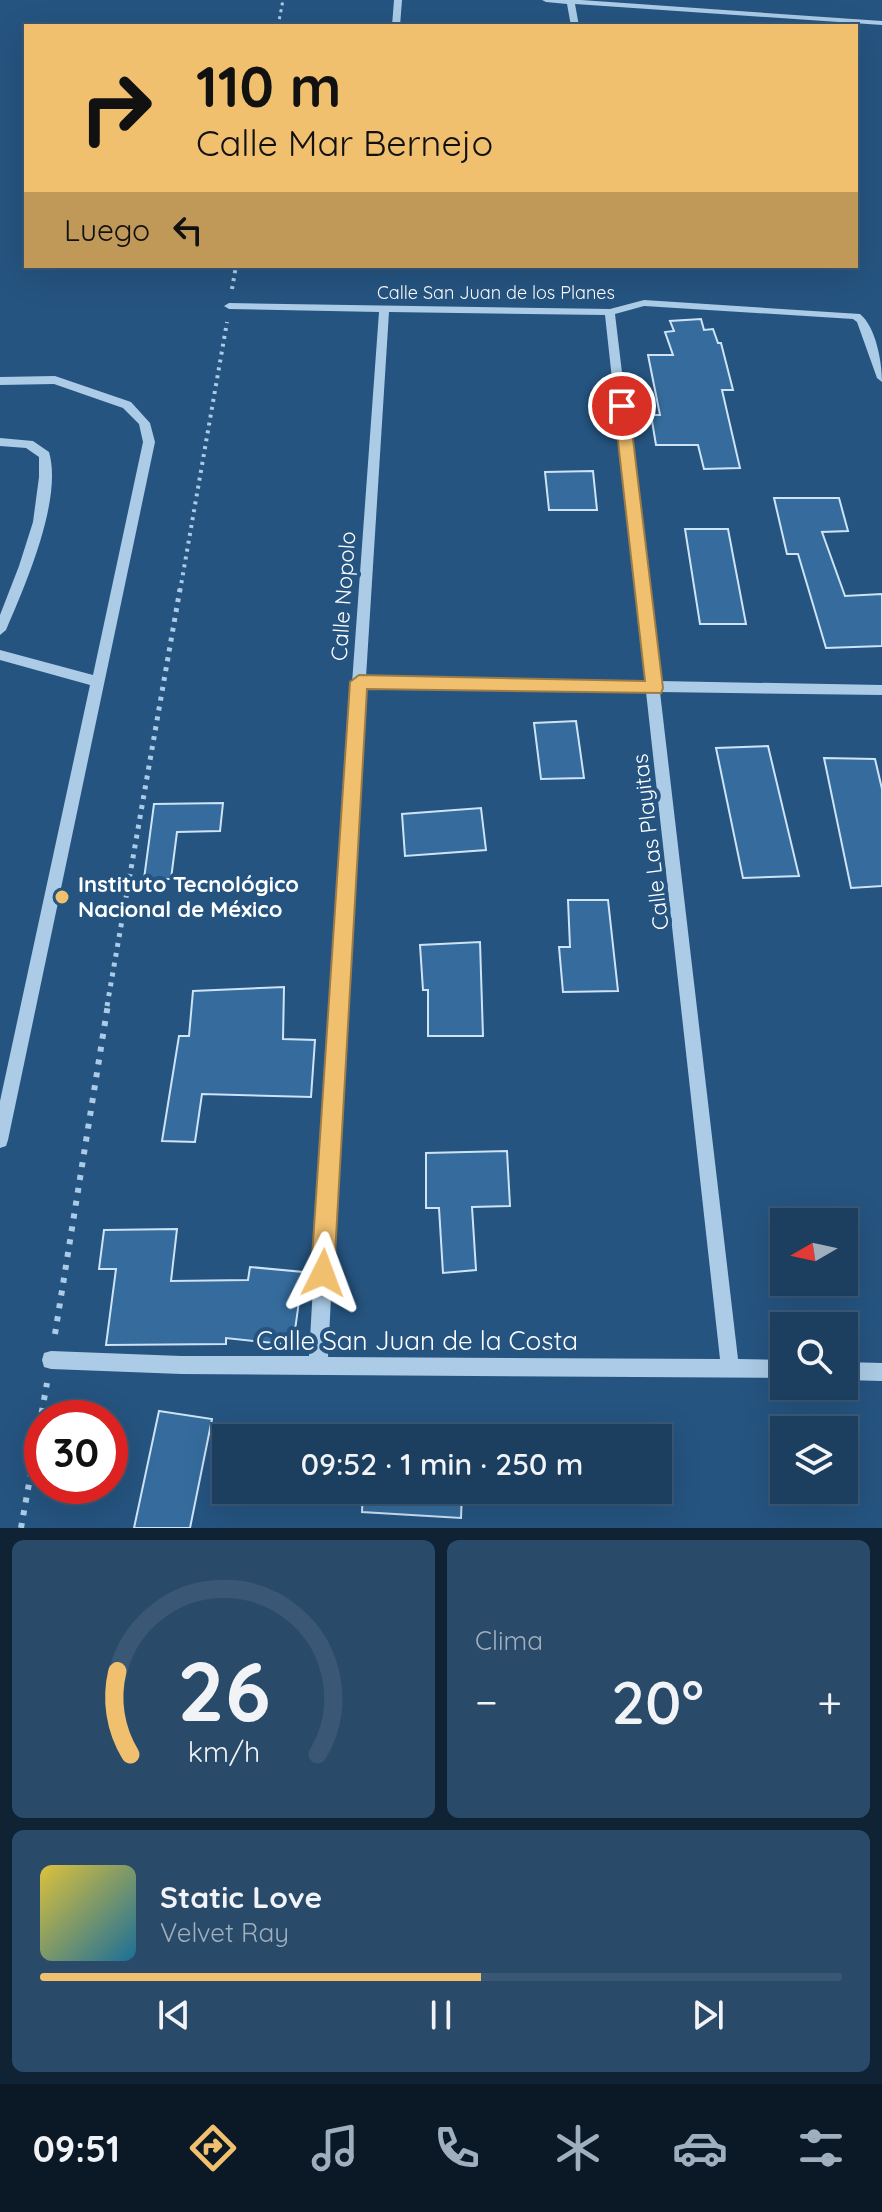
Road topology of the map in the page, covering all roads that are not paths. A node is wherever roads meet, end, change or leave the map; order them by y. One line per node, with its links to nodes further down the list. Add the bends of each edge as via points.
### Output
1 (398, 0): 6 (street)
2 (546, 0): 3 (street)
3 (571, 2): 4 (street); 7 (street)
4 (782, 16): 5 (street); 8 (street)
5 (882, 23)
6 (396, 24)
7 (575, 24)
8 (784, 24)
9 (229, 306): 10 (street, Calle San Juan de los Planes)
10 (384, 309): 11 (street, Calle San Juan de los Planes); 18 (street, Calle Nopolo)
11 (610, 312): 12 (street, Calle San Juan de los Planes, via 644,303 856,316); 19 (street, Calle Las Playitas)
12 (882, 378)
13 (0, 381): 17 (street, via 55,380 127,405 144,423 149,442)
14 (0, 442): 15 (street, via 29,444 45,455 47,484 21,581)
15 (0, 630)
16 (0, 655): 17 (street)
17 (98, 682): 21 (street)
18 (359, 682): 19 (street); 23 (street, Calle Nopolo)
19 (655, 688): 20 (street); 24 (street, Calle Las Playitas)
20 (882, 690)
21 (0, 1140)
22 (51, 1360): 23 (street, Calle San Juan de la Costa)
23 (318, 1366): 24 (street, Calle San Juan de la Costa)
24 (730, 1368): 25 (street, Calle San Juan de la Costa)
25 (770, 1369)
26 (858, 1371): 27 (street)
27 (882, 1372)

